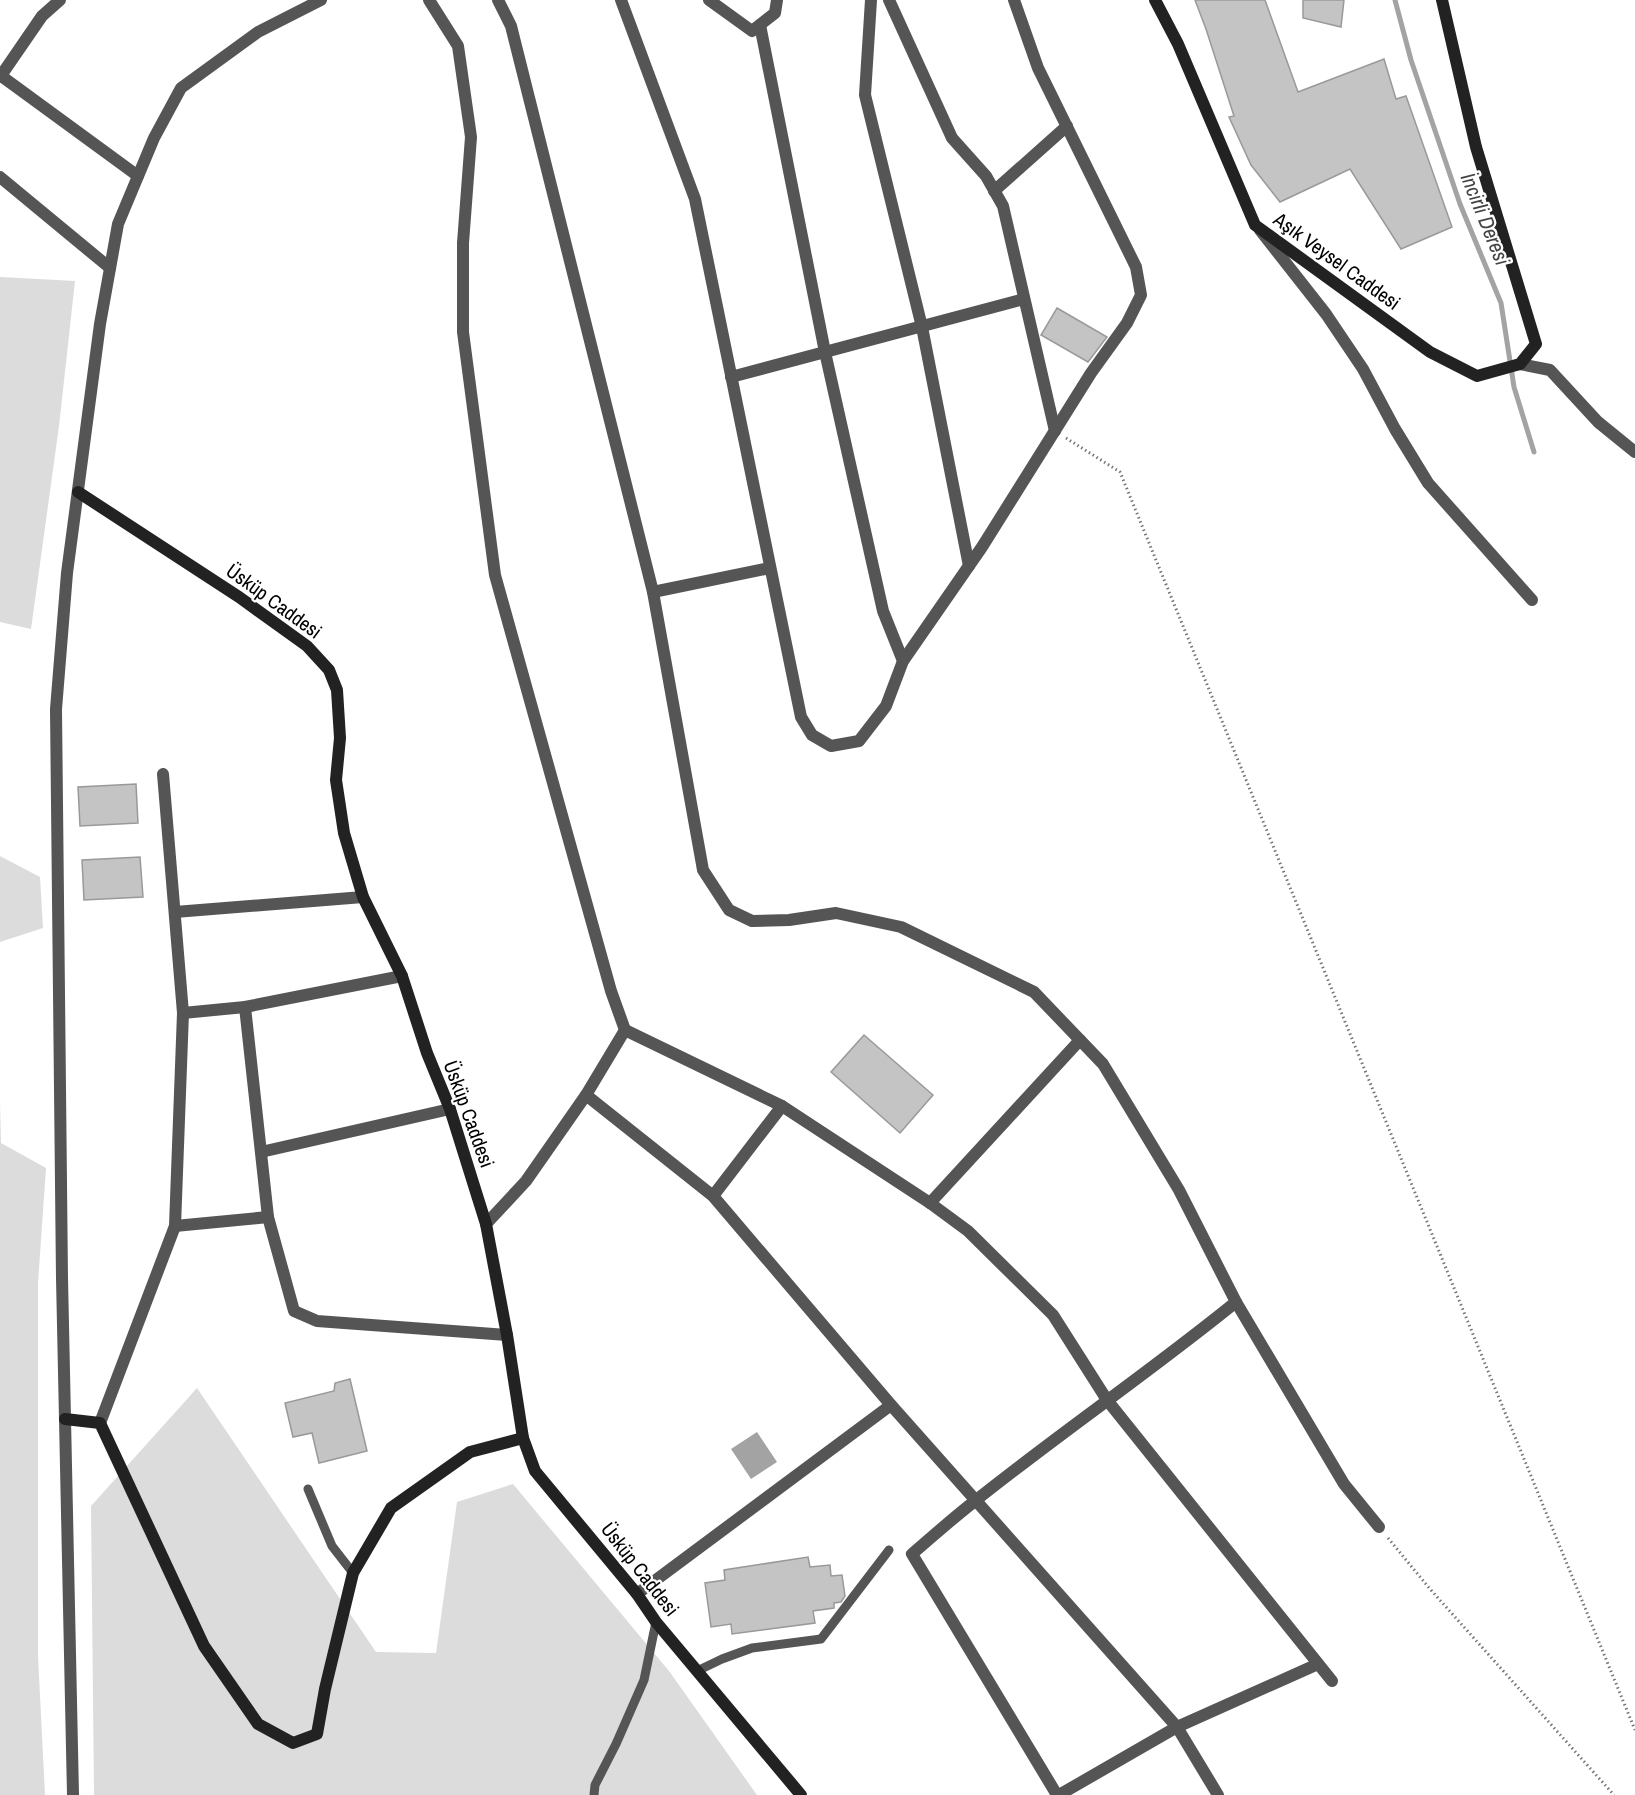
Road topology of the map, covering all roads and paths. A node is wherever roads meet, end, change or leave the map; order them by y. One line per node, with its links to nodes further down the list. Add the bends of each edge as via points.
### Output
1 (321, 0): 16 (street, via 258,32 182,88)
2 (429, 0): 40 (street, via 458,46 471,137 463,243 463,332 495,575)
3 (498, 0): 31 (street, via 511,26)
4 (621, 0): 25 (street, via 696,200)
5 (709, 0): 13 (street, via 752,32)
6 (777, 0): 13 (street, via 775,13)
7 (871, 0): 22 (street, via 865,95)
8 (889, 0): 18 (street, via 952,138 986,176)
9 (1014, 0): 15 (street, via 1038,68)
10 (1155, 0): 19 (street, Aşık Veysel Caddesi, via 1178,44)
11 (1442, 0): 24 (street, via 1476,147 1536,344)
12 (58, 1): 14 (street, via 42,16)
13 (760, 25): 23 (street)
14 (0, 75): 16 (street)
15 (1067, 126): 18 (street); 26 (street, via 1136,267 1141,294 1127,323)
16 (138, 176): 20 (street, via 118,224)
17 (0, 177): 20 (street)
18 (994, 191): 21 (street, via 1003,206)
19 (1255, 225): 24 (street, Aşık Veysel Caddesi, via 1430,352 1477,376); 32 (street, via 1326,314 1363,369 1428,483)
20 (110, 268): 28 (street)
21 (1024, 299): 22 (street); 26 (street)
22 (922, 327): 23 (street); 29 (street)
23 (825, 352): 25 (street); 33 (street, via 883,611)
24 (1520, 364): 27 (street, via 1550,370 1598,422)
25 (731, 377): 30 (street)
26 (1055, 431): 29 (street); 69 (path, via 1120,472)
27 (1635, 452)
28 (78, 492): 35 (street, Üsküp Caddesi, via 239,597 307,646 329,670 337,690 336,780 344,833); 55 (street, via 56,708)
29 (969, 566): 33 (street)
30 (770, 568): 31 (street); 33 (street, via 801,717 812,735 831,746 859,741 886,706)
31 (653, 592): 41 (street, via 703,870 729,910 752,921 836,913 901,927 1034,992)
32 (1532, 600)
33 (903, 661)
34 (163, 774): 36 (street)
35 (363, 897): 36 (street); 37 (street, Üsküp Caddesi)
36 (175, 912): 39 (street)
37 (402, 976): 38 (street); 44 (street, Üsküp Caddesi)
38 (245, 1007): 39 (street); 45 (street)
39 (183, 1013): 50 (street)
40 (625, 1030): 42 (street); 43 (street)
41 (1080, 1040): 47 (street); 51 (street, via 1103,1064 1173,1181)
42 (586, 1095): 46 (street); 49 (street, via 526,1181)
43 (782, 1106): 46 (street); 47 (street)
44 (450, 1109): 45 (street); 49 (street, Üsküp Caddesi)
45 (261, 1152): 48 (street)
46 (714, 1196): 54 (street)
47 (930, 1203): 53 (street, via 968,1231 1053,1315)
48 (268, 1216): 50 (street); 52 (street, via 294,1311 317,1321)
49 (486, 1224): 52 (street, Üsküp Caddesi)
50 (175, 1226): 56 (street)
51 (1236, 1302): 53 (street); 60 (street, via 1344,1484)
52 (507, 1335): 57 (street, Üsküp Caddesi)
53 (1107, 1400): 59 (street); 65 (street)
54 (891, 1405): 59 (street); 63 (street)
55 (65, 1419): 56 (street); 70 (street)
56 (100, 1423): 62 (street, via 204,1646 258,1724 293,1743 317,1734)
57 (523, 1438): 62 (street, via 470,1452 391,1508); 63 (street, Üsküp Caddesi, via 535,1471)
58 (308, 1489): 62 (lane, via 332,1546)
59 (975, 1501): 68 (street); 73 (street, via 912,1554)
60 (1379, 1527): 75 (path)
61 (889, 1550): 66 (lane, via 821,1639 752,1648)
62 (353, 1573)
63 (637, 1594): 64 (street, Üsküp Caddesi)
64 (656, 1622): 66 (street, Üsküp Caddesi); 71 (lane, via 644,1680 595,1785)
65 (1318, 1664): 67 (street); 68 (street)
66 (697, 1671): 72 (street, Üsküp Caddesi)
67 (1332, 1681)
68 (1177, 1727): 73 (street); 74 (street)
69 (1635, 1730)
70 (73, 1795)
71 (594, 1795)
72 (801, 1795)
73 (1058, 1795)
74 (1218, 1795)
75 (1614, 1795)

